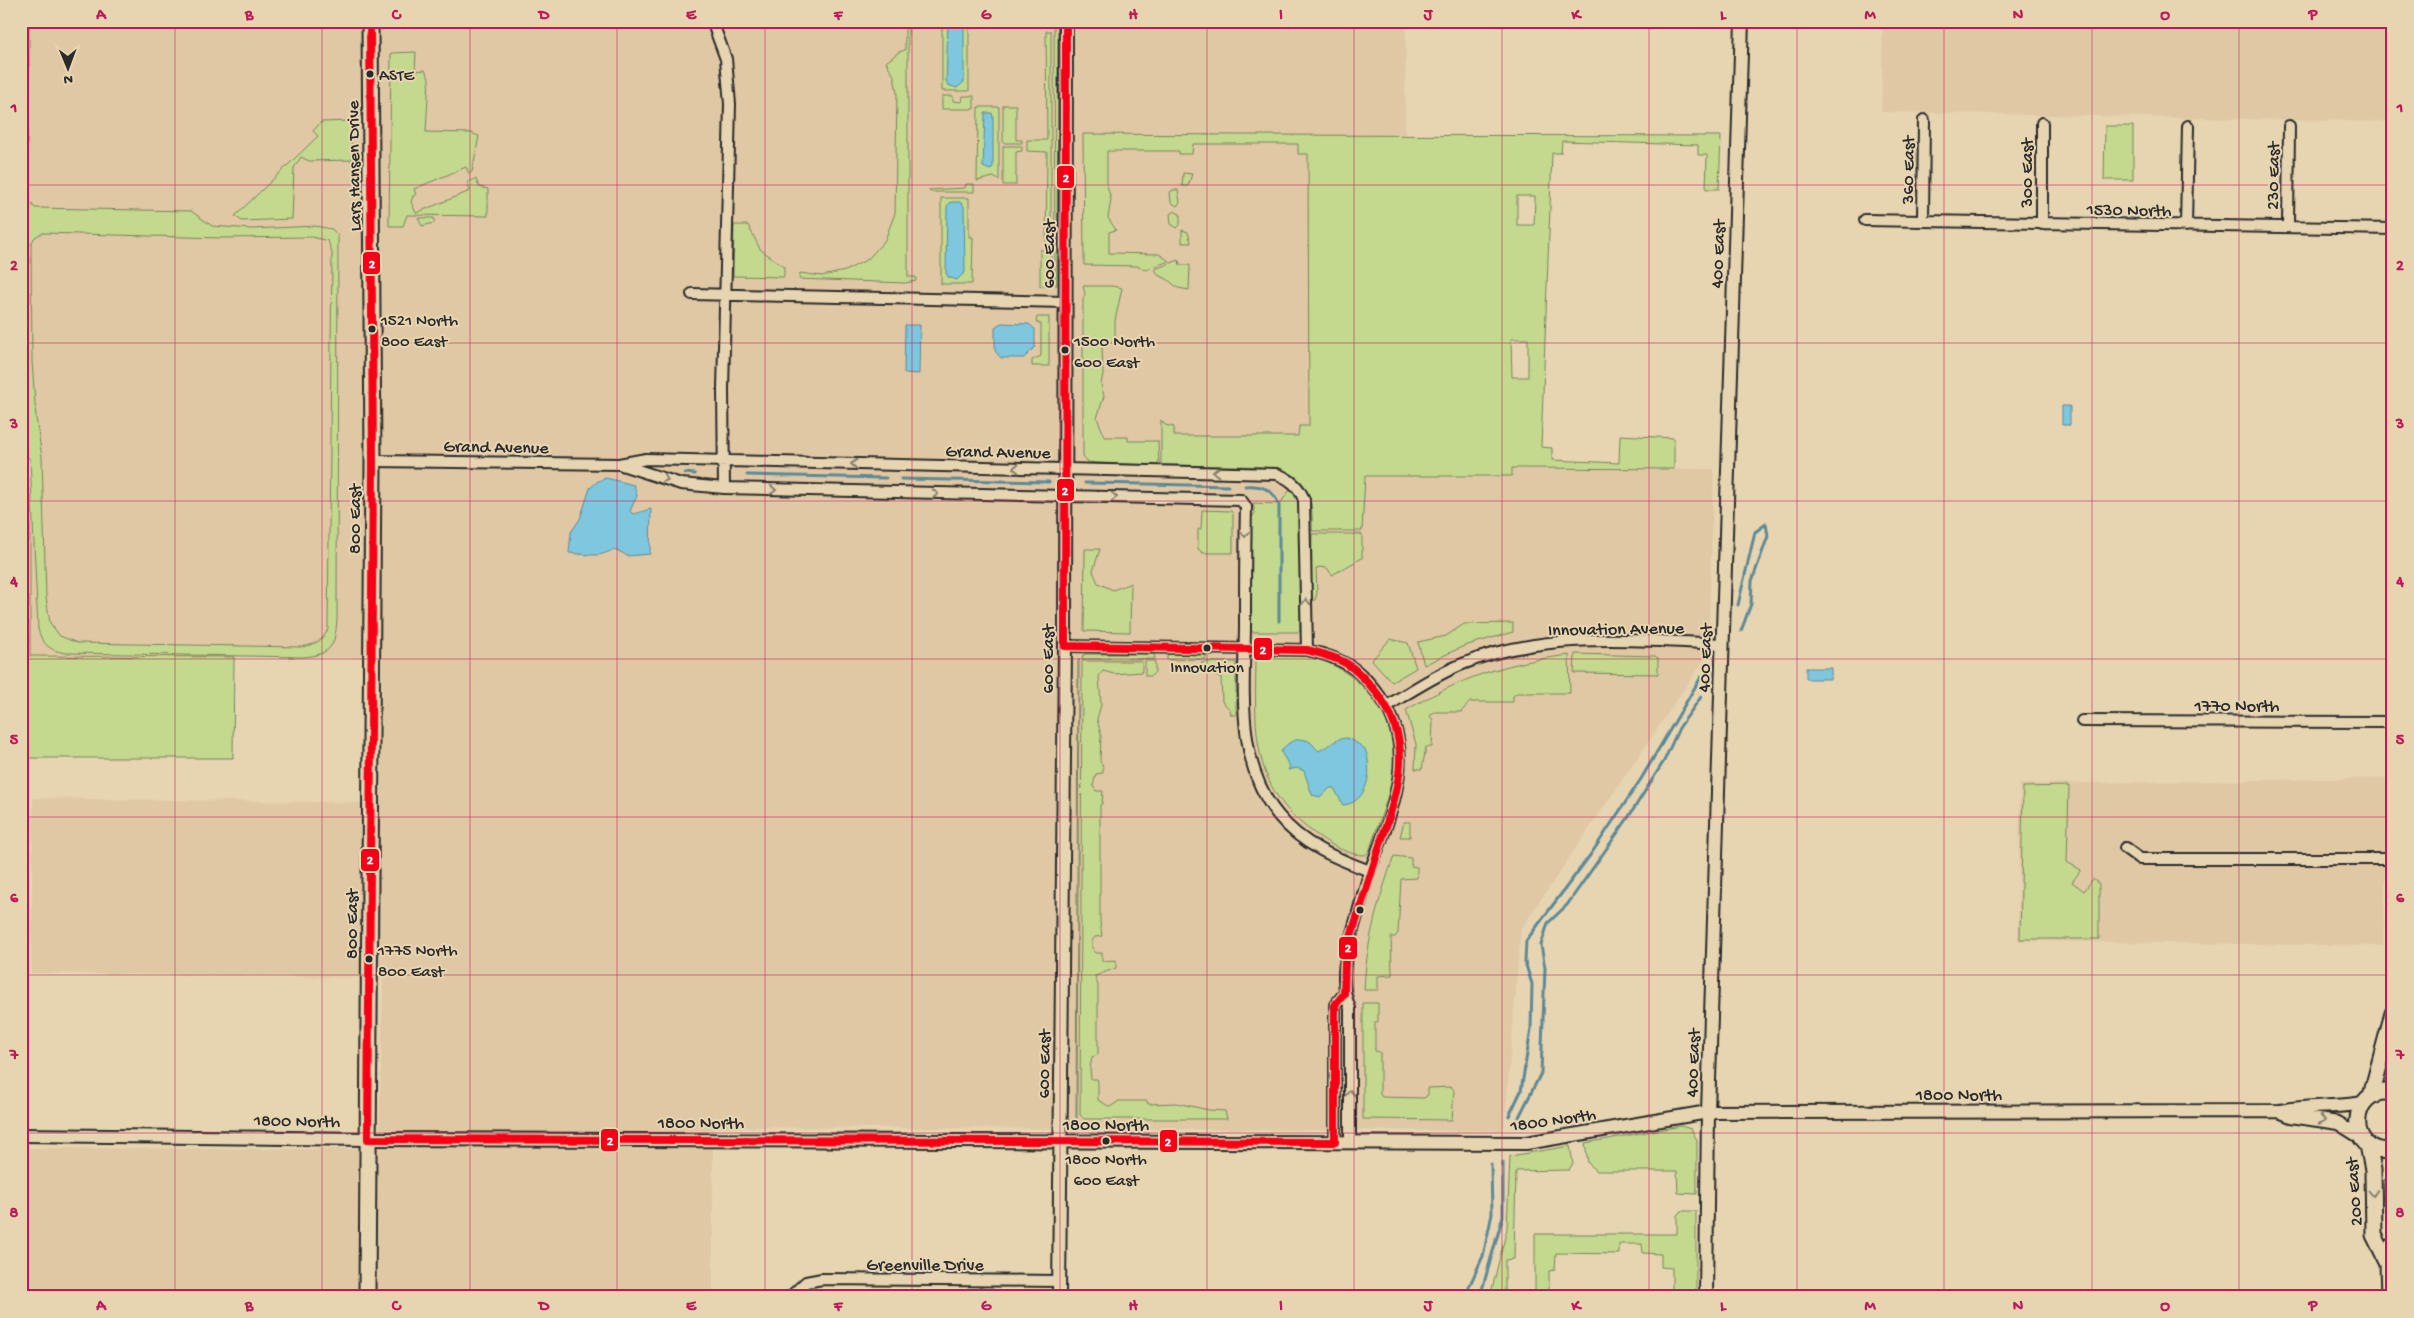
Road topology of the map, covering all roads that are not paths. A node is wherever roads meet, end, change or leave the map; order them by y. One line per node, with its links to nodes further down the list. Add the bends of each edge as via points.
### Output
1 (370, 21): 19 (main road, Lars Hansen Drive)
2 (712, 21): 16 (street, via 726,59 729,78)
3 (1066, 21): 17 (street, 600 East)
4 (1742, 21): 24 (street, 400 East)
5 (1924, 120): 10 (street, 360 East)
6 (2042, 123): 11 (street, 300 East)
7 (2188, 126): 12 (street)
8 (2289, 126): 13 (street, 230 East)
9 (1865, 220): 10 (street, 1530 North)
10 (1923, 221): 11 (street, 1530 North)
11 (2042, 224): 12 (street, 1530 North)
12 (2186, 226): 13 (street, 1530 North)
13 (2288, 227): 14 (street, 1530 North)
14 (2393, 229)
15 (692, 294): 16 (street)
16 (724, 294): 17 (street); 18 (street)
17 (1066, 302): 21 (street, 600 East)
18 (724, 460): 20 (street, Grand Avenue, via 646,459); 21 (street, Grand Avenue, one-way to 18); 22 (street)
19 (373, 461): 20 (street, Grand Avenue); 41 (main road, 800 East)
20 (619, 464): 22 (street, Grand Avenue, one-way to 22, via 681,484)
21 (1065, 469): 23 (street, 600 East); 27 (street, Grand Avenue, one-way to 21, via 1305,508 1302,493 1292,481 1265,473)
22 (724, 488): 23 (street, Grand Avenue, one-way to 23)
23 (1065, 496): 25 (street, 600 East); 26 (street, Grand Avenue, one-way to 26, via 1235,499 1244,502)
24 (1722, 644): 28 (street, Innovation Avenue, via 1573,640 1520,647 1460,665 1428,680); 39 (street, 400 East)
25 (1064, 646): 26 (street); 42 (street, 600 East)
26 (1244, 648): 27 (street); 33 (street, via 1246,732 1258,782 1278,814 1304,840 1332,857)
27 (1307, 650): 28 (street, via 1333,656 1357,669)
28 (1387, 706): 33 (street, via 1398,738 1401,762 1398,790)
29 (2082, 721): 30 (street, 1770 North)
30 (2393, 722)
31 (2125, 848): 32 (street, via 2140,859)
32 (2393, 859)
33 (1370, 871): 34 (street, via 1349,942)
34 (1344, 994): 43 (street, via 1335,1005); 44 (street, one-way to 34, via 1350,1008)
35 (2393, 1013): 37 (main road)
36 (2393, 1093): 37 (main road, via 2380,1093)
37 (2367, 1099): 38 (street, 1800 North, via 2344,1107 2298,1107); 45 (main road, 200 East, via 2357,1120)
38 (2279, 1111): 39 (street, 1800 North); 45 (street, 1800 North, one-way to 45, via 2338,1124)
39 (1708, 1112): 44 (street, 1800 North, via 1526,1143); 55 (street, 400 East)
40 (21, 1135): 41 (street, 1800 North)
41 (368, 1139): 42 (street, 1800 North); 53 (main road, 800 East)
42 (1060, 1141): 43 (street, 1800 North); 51 (street, 600 East)
43 (1335, 1142): 44 (street, 1800 North)
44 (1350, 1142)
45 (2365, 1142): 46 (main road, via 2376,1150); 50 (main road, 200 East, one-way to 50, via 2373,1170 2374,1235)
46 (2393, 1150)
47 (2393, 1184): 48 (main road)
48 (2393, 1199)
49 (2393, 1246): 50 (main road, 200 East)
50 (2388, 1263): 56 (main road, 200 East)
51 (1059, 1281): 52 (street, Greenville Drive, via 822,1279 806,1282); 54 (street, 600 East)
52 (792, 1294)
53 (367, 1297)
54 (1059, 1297)
55 (1706, 1297)
56 (2389, 1297)

